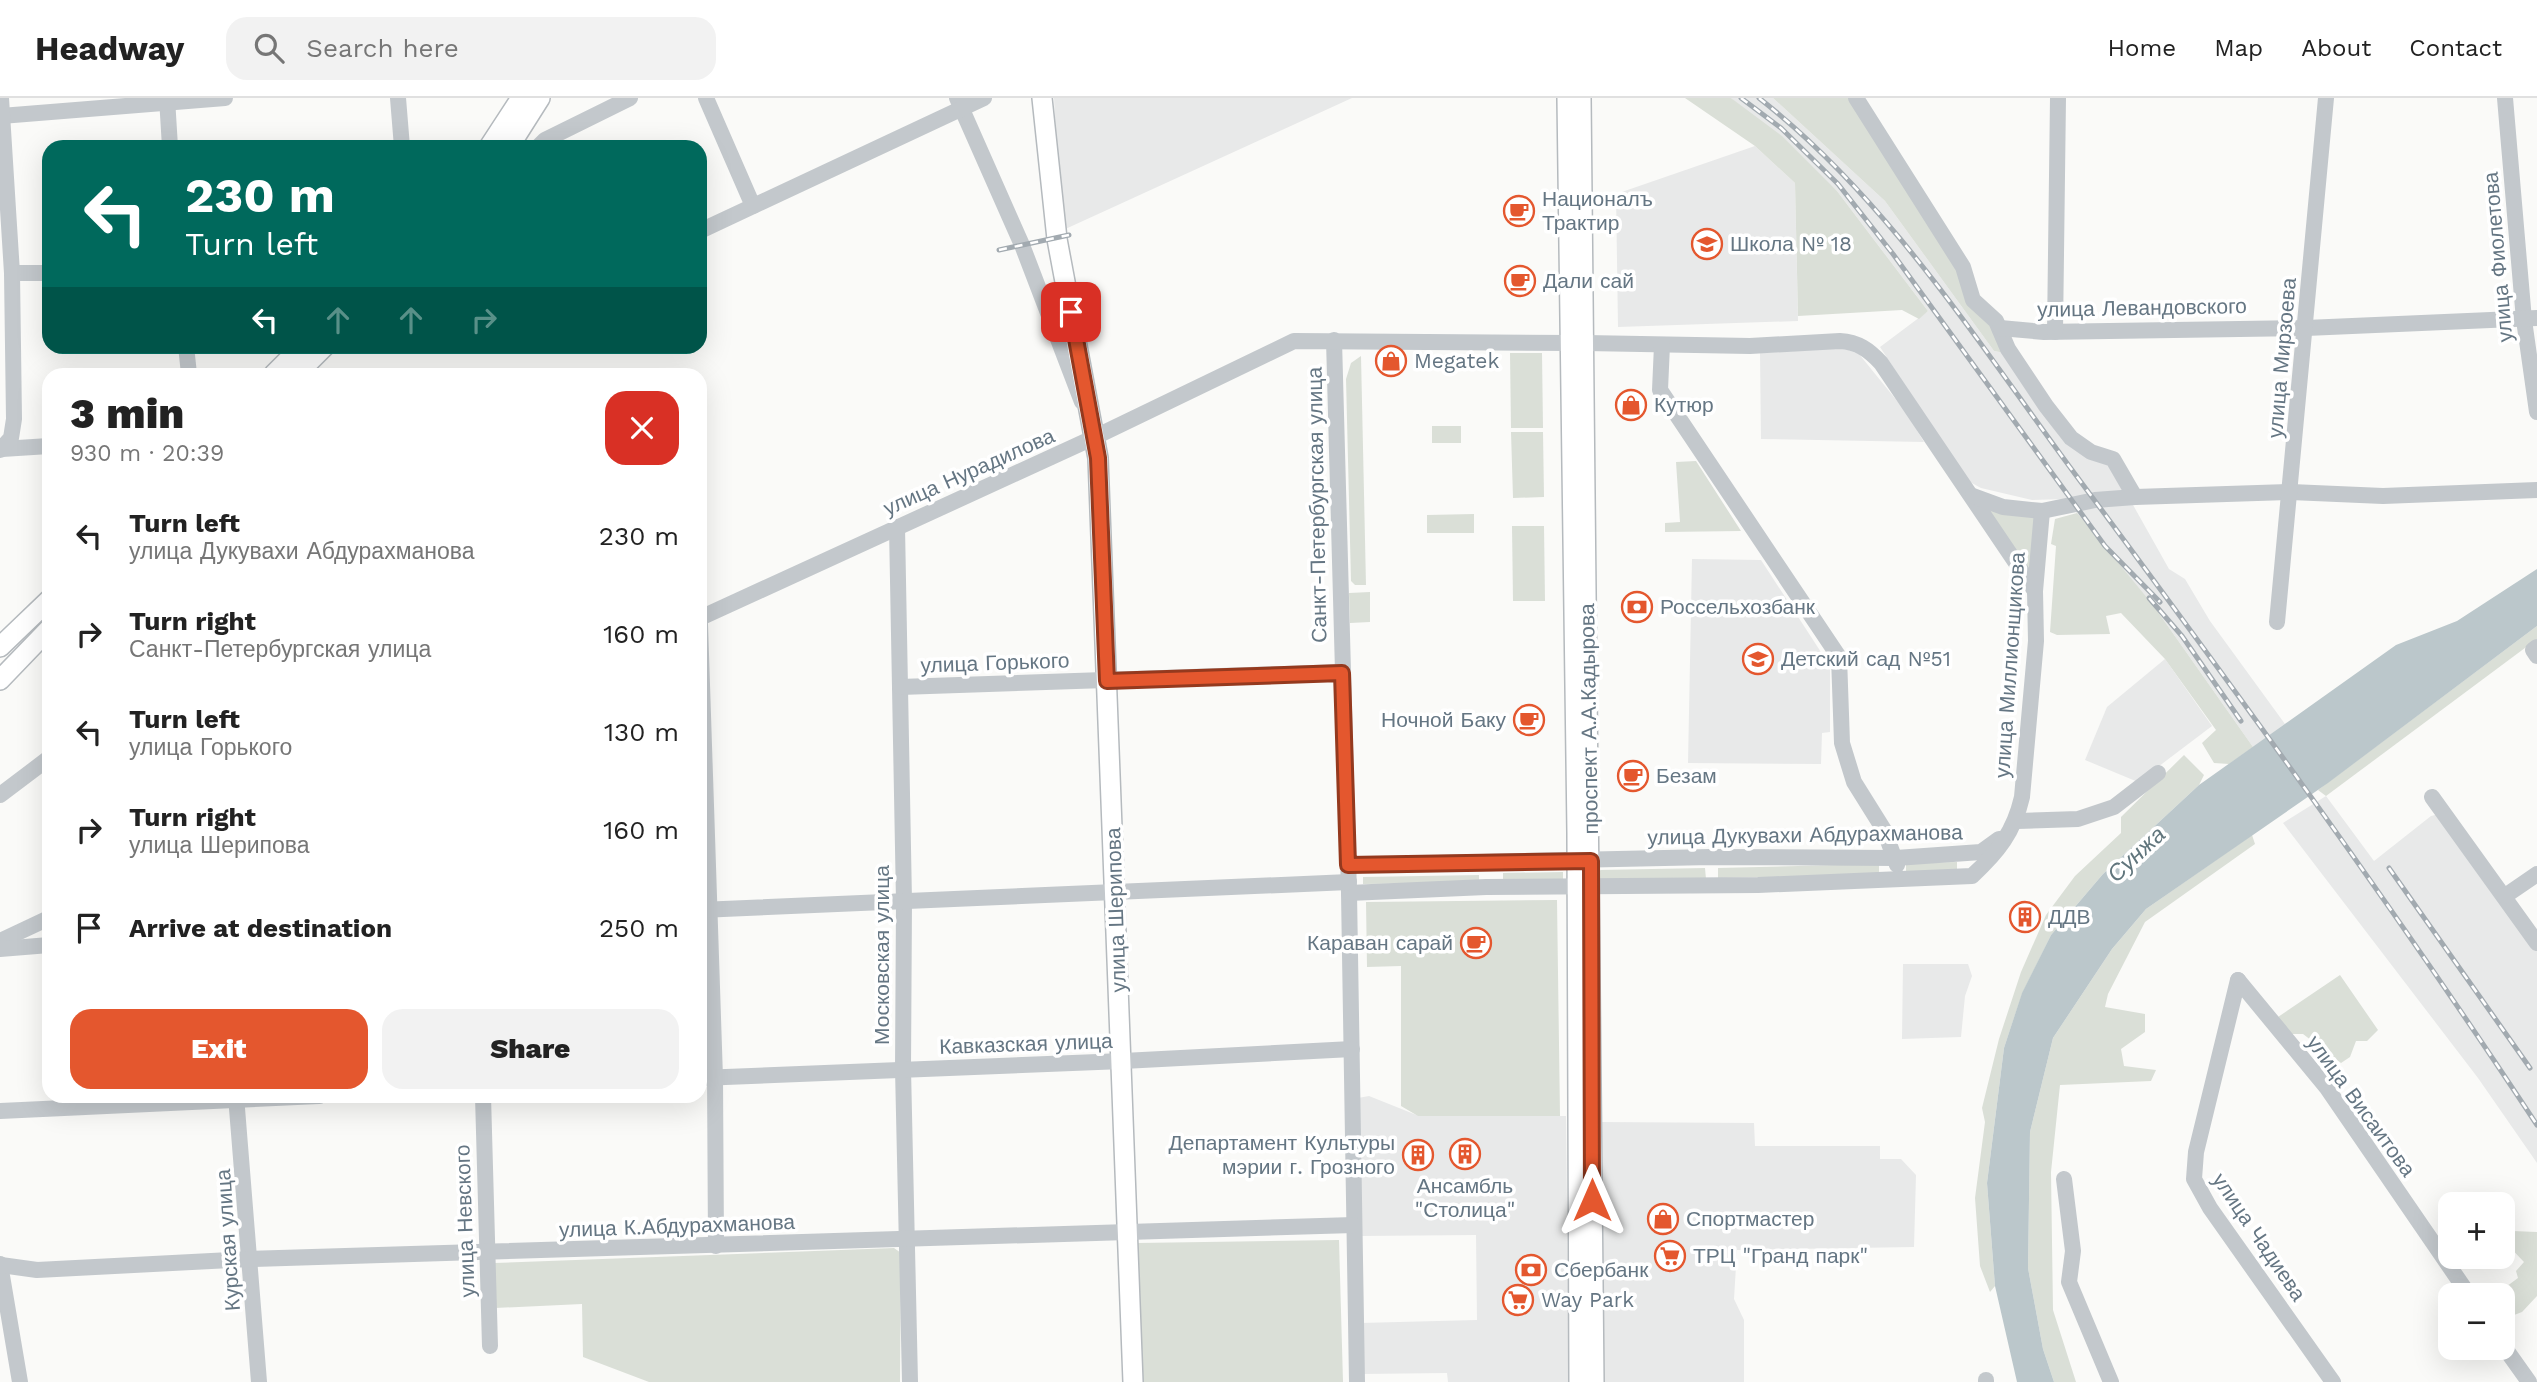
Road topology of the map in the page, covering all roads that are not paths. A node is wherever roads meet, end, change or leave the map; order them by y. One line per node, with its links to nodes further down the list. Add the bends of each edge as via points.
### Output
1 (1, 98): 18 (street)
2 (225, 98): 16 (street)
3 (398, 98): 20 (street)
4 (521, 98): 21 (main road)
5 (540, 98): 22 (main road)
6 (630, 98): 23 (street)
7 (706, 98): 24 (street)
8 (984, 98): 17 (street)
9 (1042, 98): 40 (main road, улица Шерипова, via 1057,239)
10 (1567, 98): 33 (main road, проспект А.А.Кадырова)
11 (1581, 98): 33 (main road, проспект А.А.Кадырова)
12 (1856, 98): 29 (street, via 1963,267 1973,300)
13 (2058, 98): 31 (street)
14 (2326, 98): 30 (street, улица Мирзоева)
15 (2505, 98): 28 (street, улица Фиолетова)
16 (167, 101): 18 (street); 19 (street)
17 (959, 103): 24 (street); 40 (street, улица Шерипова, via 1022,245)
18 (1, 117): 26 (street)
19 (170, 140)
20 (401, 140)
21 (494, 140)
22 (513, 140)
23 (545, 140)
24 (753, 206): 25 (street)
25 (707, 228)
26 (12, 273): 27 (street); 42 (street, via 15,419 11,438)
27 (42, 273)
28 (2530, 319): 30 (street, улица Левандовского); 39 (street, улица Фиолетова)
29 (2000, 328): 31 (street, улица Левандовского); 46 (street, via 2008,349 2071,438 2091,452 2113,459)
30 (2306, 328): 31 (street, улица Левандовского); 44 (street, улица Мирзоева)
31 (2055, 332)
32 (1334, 341): 33 (street, улица Нурадилова); 40 (street, улица Нурадилова, via 1294,341); 55 (street, Санкт-Петербургская улица)
33 (1578, 343): 34 (street, улица Нурадилова); 67 (main road, проспект А.А.Кадырова)
34 (1662, 345): 45 (street, улица Нурадилова, via 1840,341 1869,350); 66 (street, via 1660,390 1839,657 1842,743 1854,782)
35 (294, 354): 37 (main road)
36 (317, 354): 38 (main road)
37 (280, 368)
38 (303, 368)
39 (2537, 412)
40 (1095, 437): 48 (street, улица Нурадилова); 57 (main road, улица Шерипова)
41 (42, 447): 42 (street)
42 (1, 450)
43 (2537, 490): 44 (street, via 2383,496)
44 (2291, 492): 46 (street); 52 (street, улица Мирзоева)
45 (1973, 496): 47 (street, via 2003,508); 49 (street, улица Нурадилова)
46 (2135, 497): 47 (street)
47 (2042, 511): 49 (street, улица Миллионщикова)
48 (897, 527): 51 (street, улица Нурадилова); 58 (street, Московская улица)
49 (2035, 591): 63 (street, улица Миллионщикова, via 2036,641)
50 (42, 607): 54 (main road)
51 (707, 615)
52 (2277, 622)
53 (42, 636): 56 (main road)
54 (0, 647)
55 (1342, 673): 57 (street, улица Горького); 69 (street, Санкт-Петербургская улица)
56 (0, 680)
57 (1107, 681): 58 (street, улица Горького); 77 (main road, улица Шерипова)
58 (900, 687): 79 (street, Московская улица)
59 (42, 763): 61 (street)
60 (2158, 773): 63 (street, via 2114,807 2078,819)
61 (0, 795)
62 (2432, 797): 78 (street)
63 (2017, 821): 64 (street, улица Дукувахи Абдурахманова, via 1994,845); 71 (street, улица Дукувахи Абдурахманова, via 1996,854 1972,876)
64 (1965, 855): 66 (street, улица Дукувахи Абдурахманова); 71 (street)
65 (1711, 857): 66 (street, улица Дукувахи Абдурахманова); 67 (street, улица Дукувахи Абдурахманова); 73 (street)
66 (1896, 858): 72 (street)
67 (1584, 861): 68 (street, улица Дукувахи Абдурахманова); 75 (main road, проспект А.А.Кадырова)
68 (1485, 862): 69 (street, улица Дукувахи Абдурахманова); 74 (street)
69 (1348, 865): 76 (street, Санкт-Петербургская улица)
70 (2537, 874): 78 (street)
71 (1961, 879): 72 (street)
72 (1898, 881): 73 (street)
73 (1711, 885): 75 (street)
74 (1486, 887): 75 (street); 76 (street)
75 (1584, 887): 112 (main road, проспект А.А.Кадырова); 113 (main road, проспект А.А.Кадырова)
76 (1349, 888): 77 (street); 88 (street, Санкт-Петербургская улица)
77 (1115, 892): 79 (street); 89 (main road, улица Шерипова)
78 (2505, 896): 83 (street)
79 (904, 901): 80 (street); 90 (street, Московская улица)
80 (707, 910)
81 (42, 921): 82 (street)
82 (0, 941)
83 (2537, 943)
84 (42, 946): 85 (street)
85 (0, 949)
86 (2238, 980): 104 (street, улица Висаитова, via 2327,1088); 115 (street, улица Чадиева, via 2196,1152 2194,1179)
87 (707, 1022): 91 (street)
88 (1352, 1049): 89 (street, Кавказская улица); 97 (street, Санкт-Петербургская улица)
89 (1123, 1062): 90 (street, Кавказская улица); 98 (main road, улица Шерипова)
90 (903, 1069): 91 (street, Кавказская улица); 99 (street, Московская улица)
91 (708, 1078): 100 (street)
92 (146, 1103): 95 (street)
93 (237, 1103): 102 (street, Курская улица)
94 (483, 1103): 101 (street, улица Невского)
95 (0, 1111)
96 (2064, 1179): 114 (street, via 2073,1251 2069,1282)
97 (1354, 1224): 98 (street, улица К.Абдурахманова); 111 (street, Санкт-Петербургская улица)
98 (1129, 1234): 99 (street, улица К.Абдурахманова); 110 (main road, улица Шерипова)
99 (909, 1239): 100 (street, улица К.Абдурахманова); 109 (street, Московская улица)
100 (716, 1246): 101 (street, улица К.Абдурахманова)
101 (487, 1253): 102 (street, улица К.Абдурахманова); 105 (street, улица Невского)
102 (250, 1259): 103 (street, улица К.Абдурахманова, via 37,1270); 108 (street, Курская улица)
103 (1, 1265): 107 (street)
104 (2461, 1283)
105 (490, 1346)
106 (2513, 1360): 116 (street)
107 (20, 1382)
108 (259, 1382)
109 (911, 1382)
110 (1133, 1382)
111 (1357, 1382)
112 (1579, 1382)
113 (1594, 1382)
114 (2111, 1382)
115 (2333, 1382)
116 (2529, 1382)

